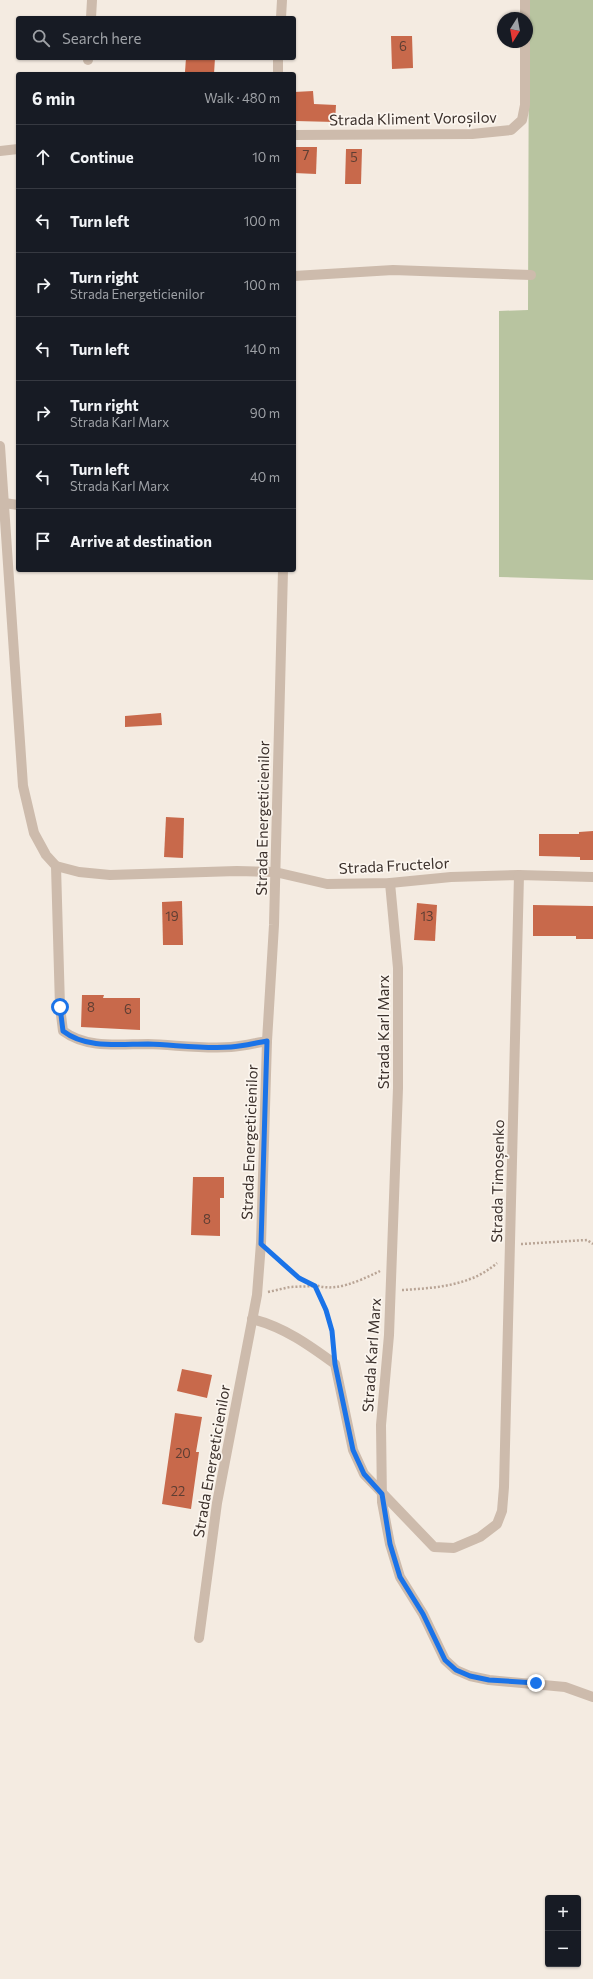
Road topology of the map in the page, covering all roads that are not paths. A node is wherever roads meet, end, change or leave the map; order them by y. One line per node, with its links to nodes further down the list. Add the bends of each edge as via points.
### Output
1 (92, 0): 5 (street)
2 (282, 0): 6 (street)
3 (525, 0): 4 (street)
4 (525, 12)
5 (91, 16)
6 (281, 16)
7 (525, 48): 10 (street, Strada Kliment Voroșilov, via 525,105 522,120 511,130 472,134)
8 (278, 60): 9 (street)
9 (278, 72)
10 (296, 135)
11 (16, 149): 12 (street)
12 (0, 151)
13 (531, 275): 14 (street, via 394,270)
14 (296, 276)
15 (0, 446): 16 (street)
16 (4, 503): 17 (street); 19 (street, via 23,786 34,833 46,855)
17 (16, 505)
18 (282, 572): 20 (street, Strada Energeticienilor)
19 (56, 866): 20 (street, Strada Fructelor, via 79,872 110,875); 24 (street, via 63,1031 82,1041 121,1046 148,1044 231,1047)
20 (275, 872): 23 (street, Strada Fructelor, via 327,884); 24 (street, Strada Energeticienilor)
21 (519, 875): 22 (street, Strada Fructelor); 23 (street, Strada Fructelor, via 451,877); 26 (street, Strada Timoșenko, via 502,1511 497,1524 480,1537 454,1548 434,1547)
22 (593, 877)
23 (390, 883): 26 (street, Strada Karl Marx, via 398,968 398,1088 390,1335 381,1425)
24 (267, 1041): 25 (street, Strada Energeticienilor, via 261,1244 257,1295)
25 (252, 1319): 26 (street, Strada Timoșenko, via 272,1324 302,1340 335,1364 353,1450 364,1474); 27 (street, Strada Energeticienilor, via 217,1503)
26 (382, 1494): 28 (street, Strada Karl Marx, via 390,1544 400,1577 423,1614 445,1660 456,1670 470,1676 565,1687)
27 (199, 1638)
28 (593, 1698)

